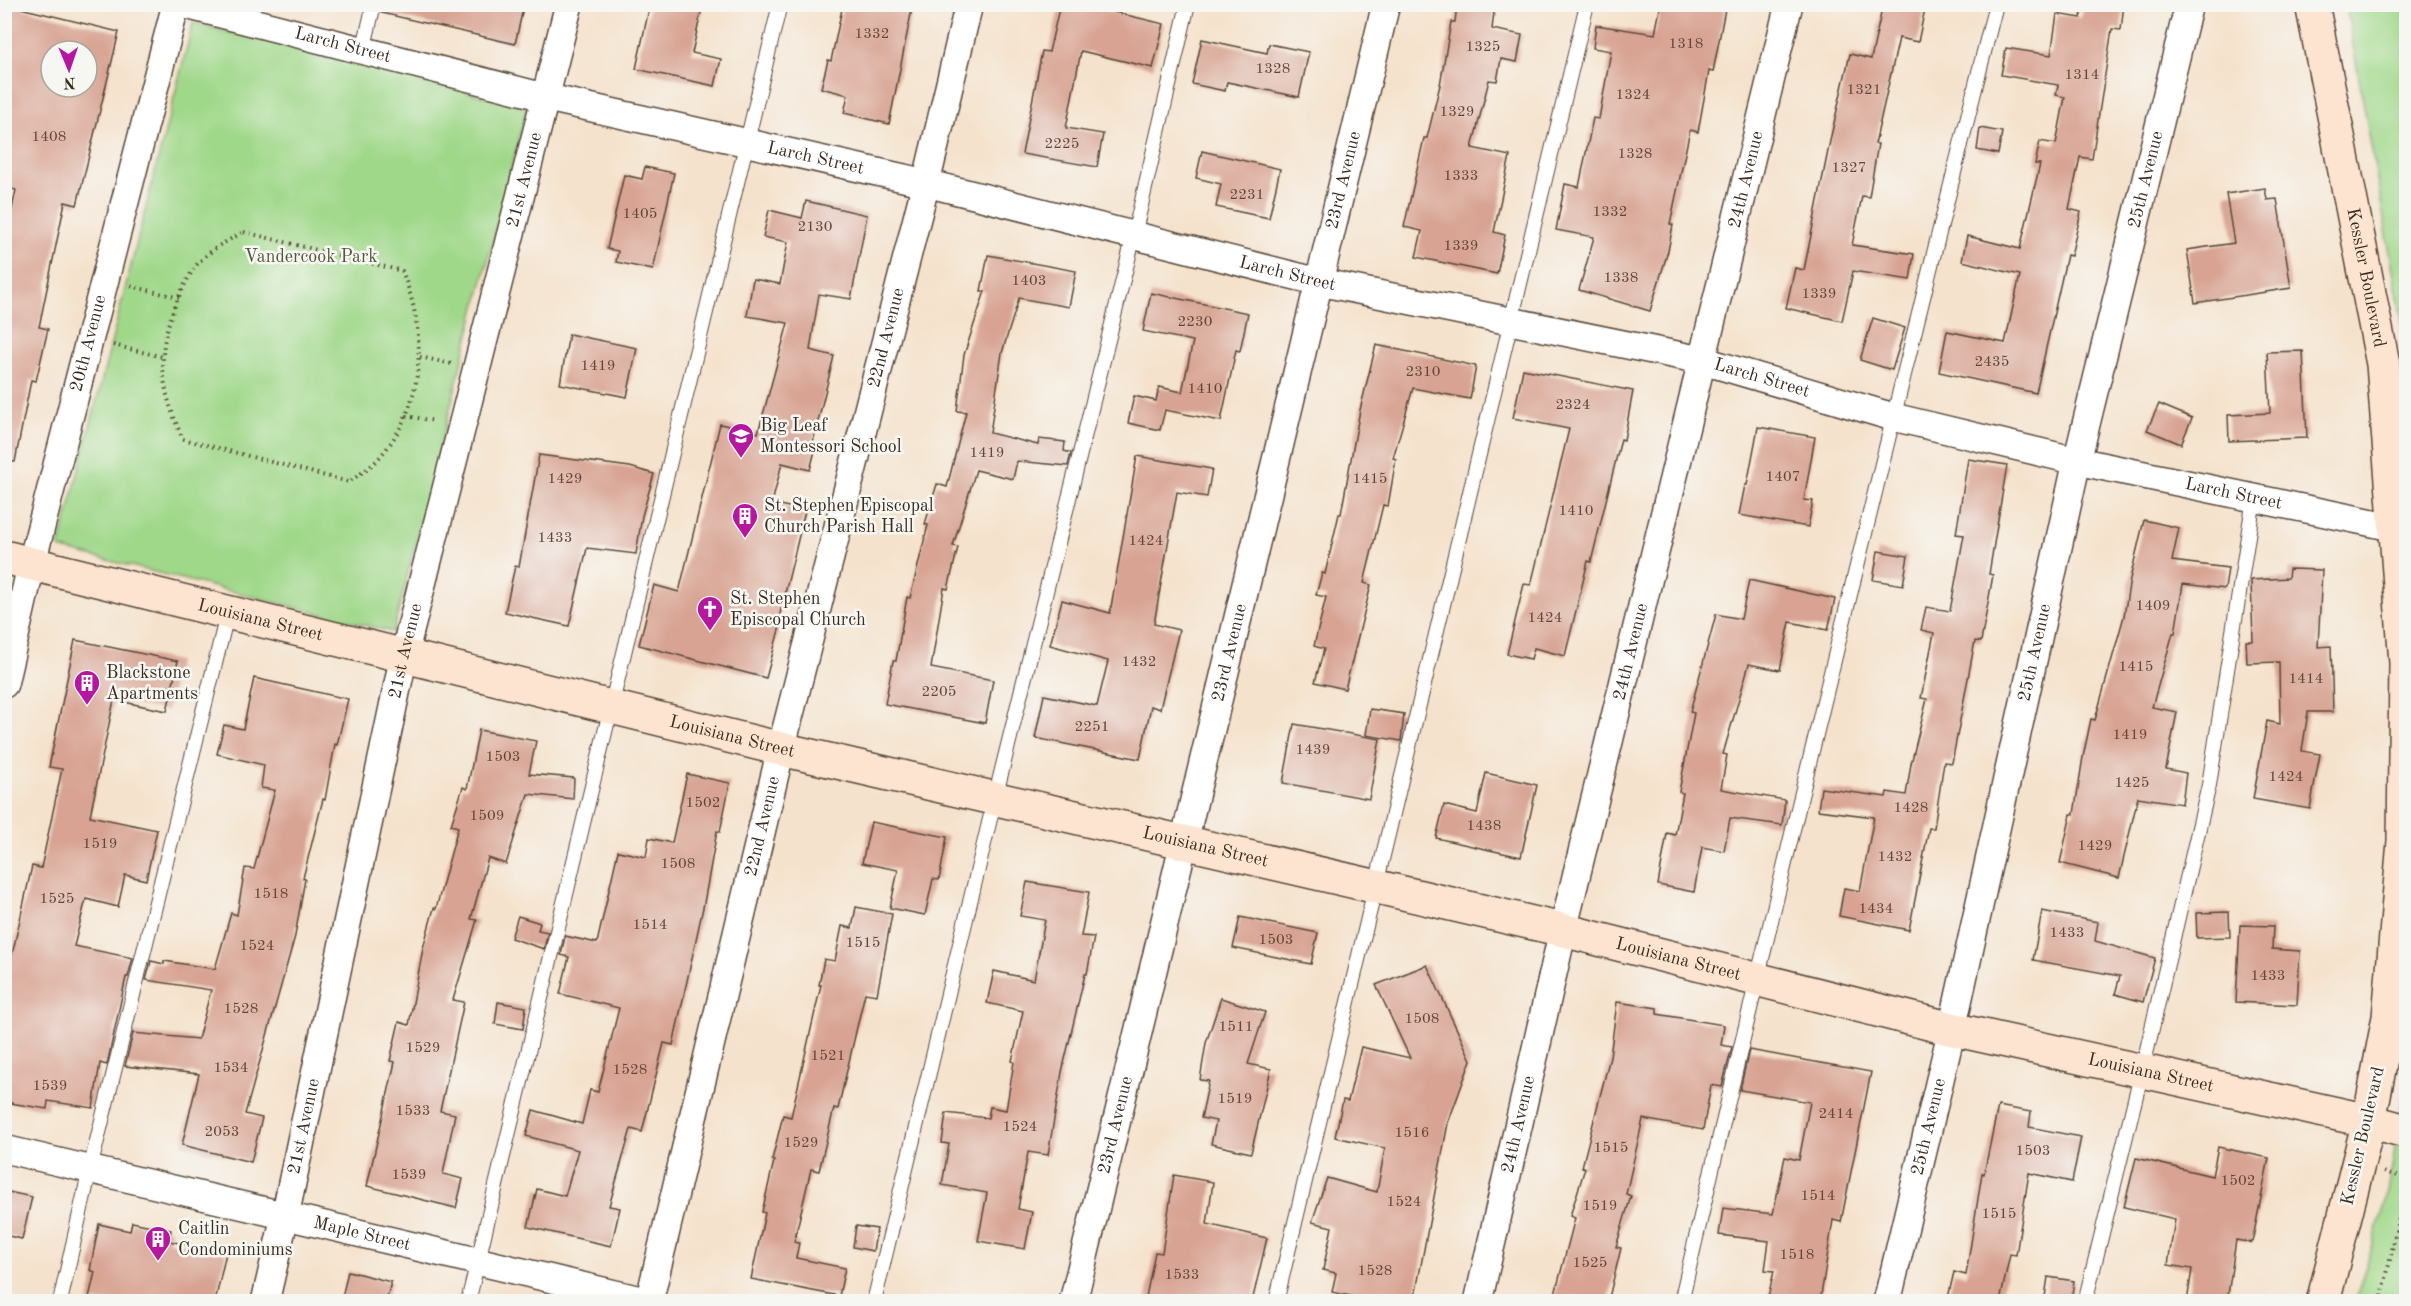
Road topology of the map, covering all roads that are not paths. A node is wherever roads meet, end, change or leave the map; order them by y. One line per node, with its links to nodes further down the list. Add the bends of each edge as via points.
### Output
1 (176, 4): 26 (street, 20th Avenue, via 89,339)
2 (182, 4): 14 (street, Larch Street)
3 (374, 4): 14 (lane)
4 (569, 4): 15 (street, 21st Avenue)
5 (780, 4): 16 (lane)
6 (969, 4): 17 (street, 22nd Avenue)
7 (1188, 4): 18 (lane)
8 (1386, 4): 19 (street, 23rd Avenue)
9 (1587, 4): 20 (lane)
10 (1789, 4): 21 (street, 24th Avenue)
11 (1996, 4): 22 (lane)
12 (2189, 4): 23 (street, 25th Avenue)
13 (2312, 4): 25 (street, Kessler Boulevard, via 2383,363)
14 (363, 51): 15 (street, Larch Street)
15 (544, 97): 16 (street, Larch Street); 28 (street, 21st Avenue)
16 (747, 143): 17 (street, Larch Street); 30 (lane)
17 (926, 183): 18 (street, Larch Street); 31 (street, 22nd Avenue)
18 (1134, 235): 19 (street, Larch Street); 32 (lane)
19 (1319, 282): 20 (street, Larch Street); 33 (street, 23rd Avenue)
20 (1512, 321): 21 (street, Larch Street); 34 (lane)
21 (1701, 360): 22 (street, Larch Street); 35 (street, 24th Avenue)
22 (1893, 417): 23 (street, Larch Street); 36 (lane)
23 (2077, 460): 24 (street, Larch Street); 37 (street, 25th Avenue)
24 (2254, 498): 25 (street, Larch Street); 38 (lane, via 2209,785)
25 (2397, 528): 39 (street, Kessler Boulevard, via 2406,663 2404,841 2389,1017)
26 (18, 560): 27 (street, Louisiana Street); 29 (street, 20th Avenue)
27 (228, 611): 28 (street, Louisiana Street); 42 (lane)
28 (404, 655): 30 (street, Louisiana Street); 43 (street, 21st Avenue)
29 (4, 684)
30 (610, 706): 31 (street, Louisiana Street); 44 (lane)
31 (781, 749): 32 (street, Louisiana Street); 48 (street, 22nd Avenue)
32 (994, 798): 33 (street, Louisiana Street); 49 (lane)
33 (1183, 841): 34 (street, Louisiana Street); 50 (street, 23rd Avenue)
34 (1376, 886): 35 (street, Louisiana Street); 51 (lane)
35 (1563, 930): 36 (street, Louisiana Street); 52 (street, 24th Avenue)
36 (1756, 979): 37 (street, Louisiana Street); 53 (lane)
37 (1952, 1029): 38 (street, Louisiana Street); 54 (street, 25th Avenue)
38 (2142, 1071): 39 (street, Louisiana Street); 55 (lane)
39 (2369, 1121): 40 (street, Louisiana Street); 56 (street, Kessler Boulevard)
40 (2406, 1131)
41 (4, 1149): 42 (street, Maple Street)
42 (90, 1169): 43 (street, Maple Street); 45 (lane)
43 (285, 1216): 44 (street, Maple Street); 46 (street, 21st Avenue)
44 (478, 1261): 47 (lane); 48 (street, Maple Street)
45 (60, 1302)
46 (265, 1302)
47 (468, 1302)
48 (649, 1302)
49 (874, 1302)
50 (1073, 1302)
51 (1276, 1302)
52 (1478, 1302)
53 (1681, 1302)
54 (1887, 1302)
55 (2085, 1302)
56 (2323, 1302)

